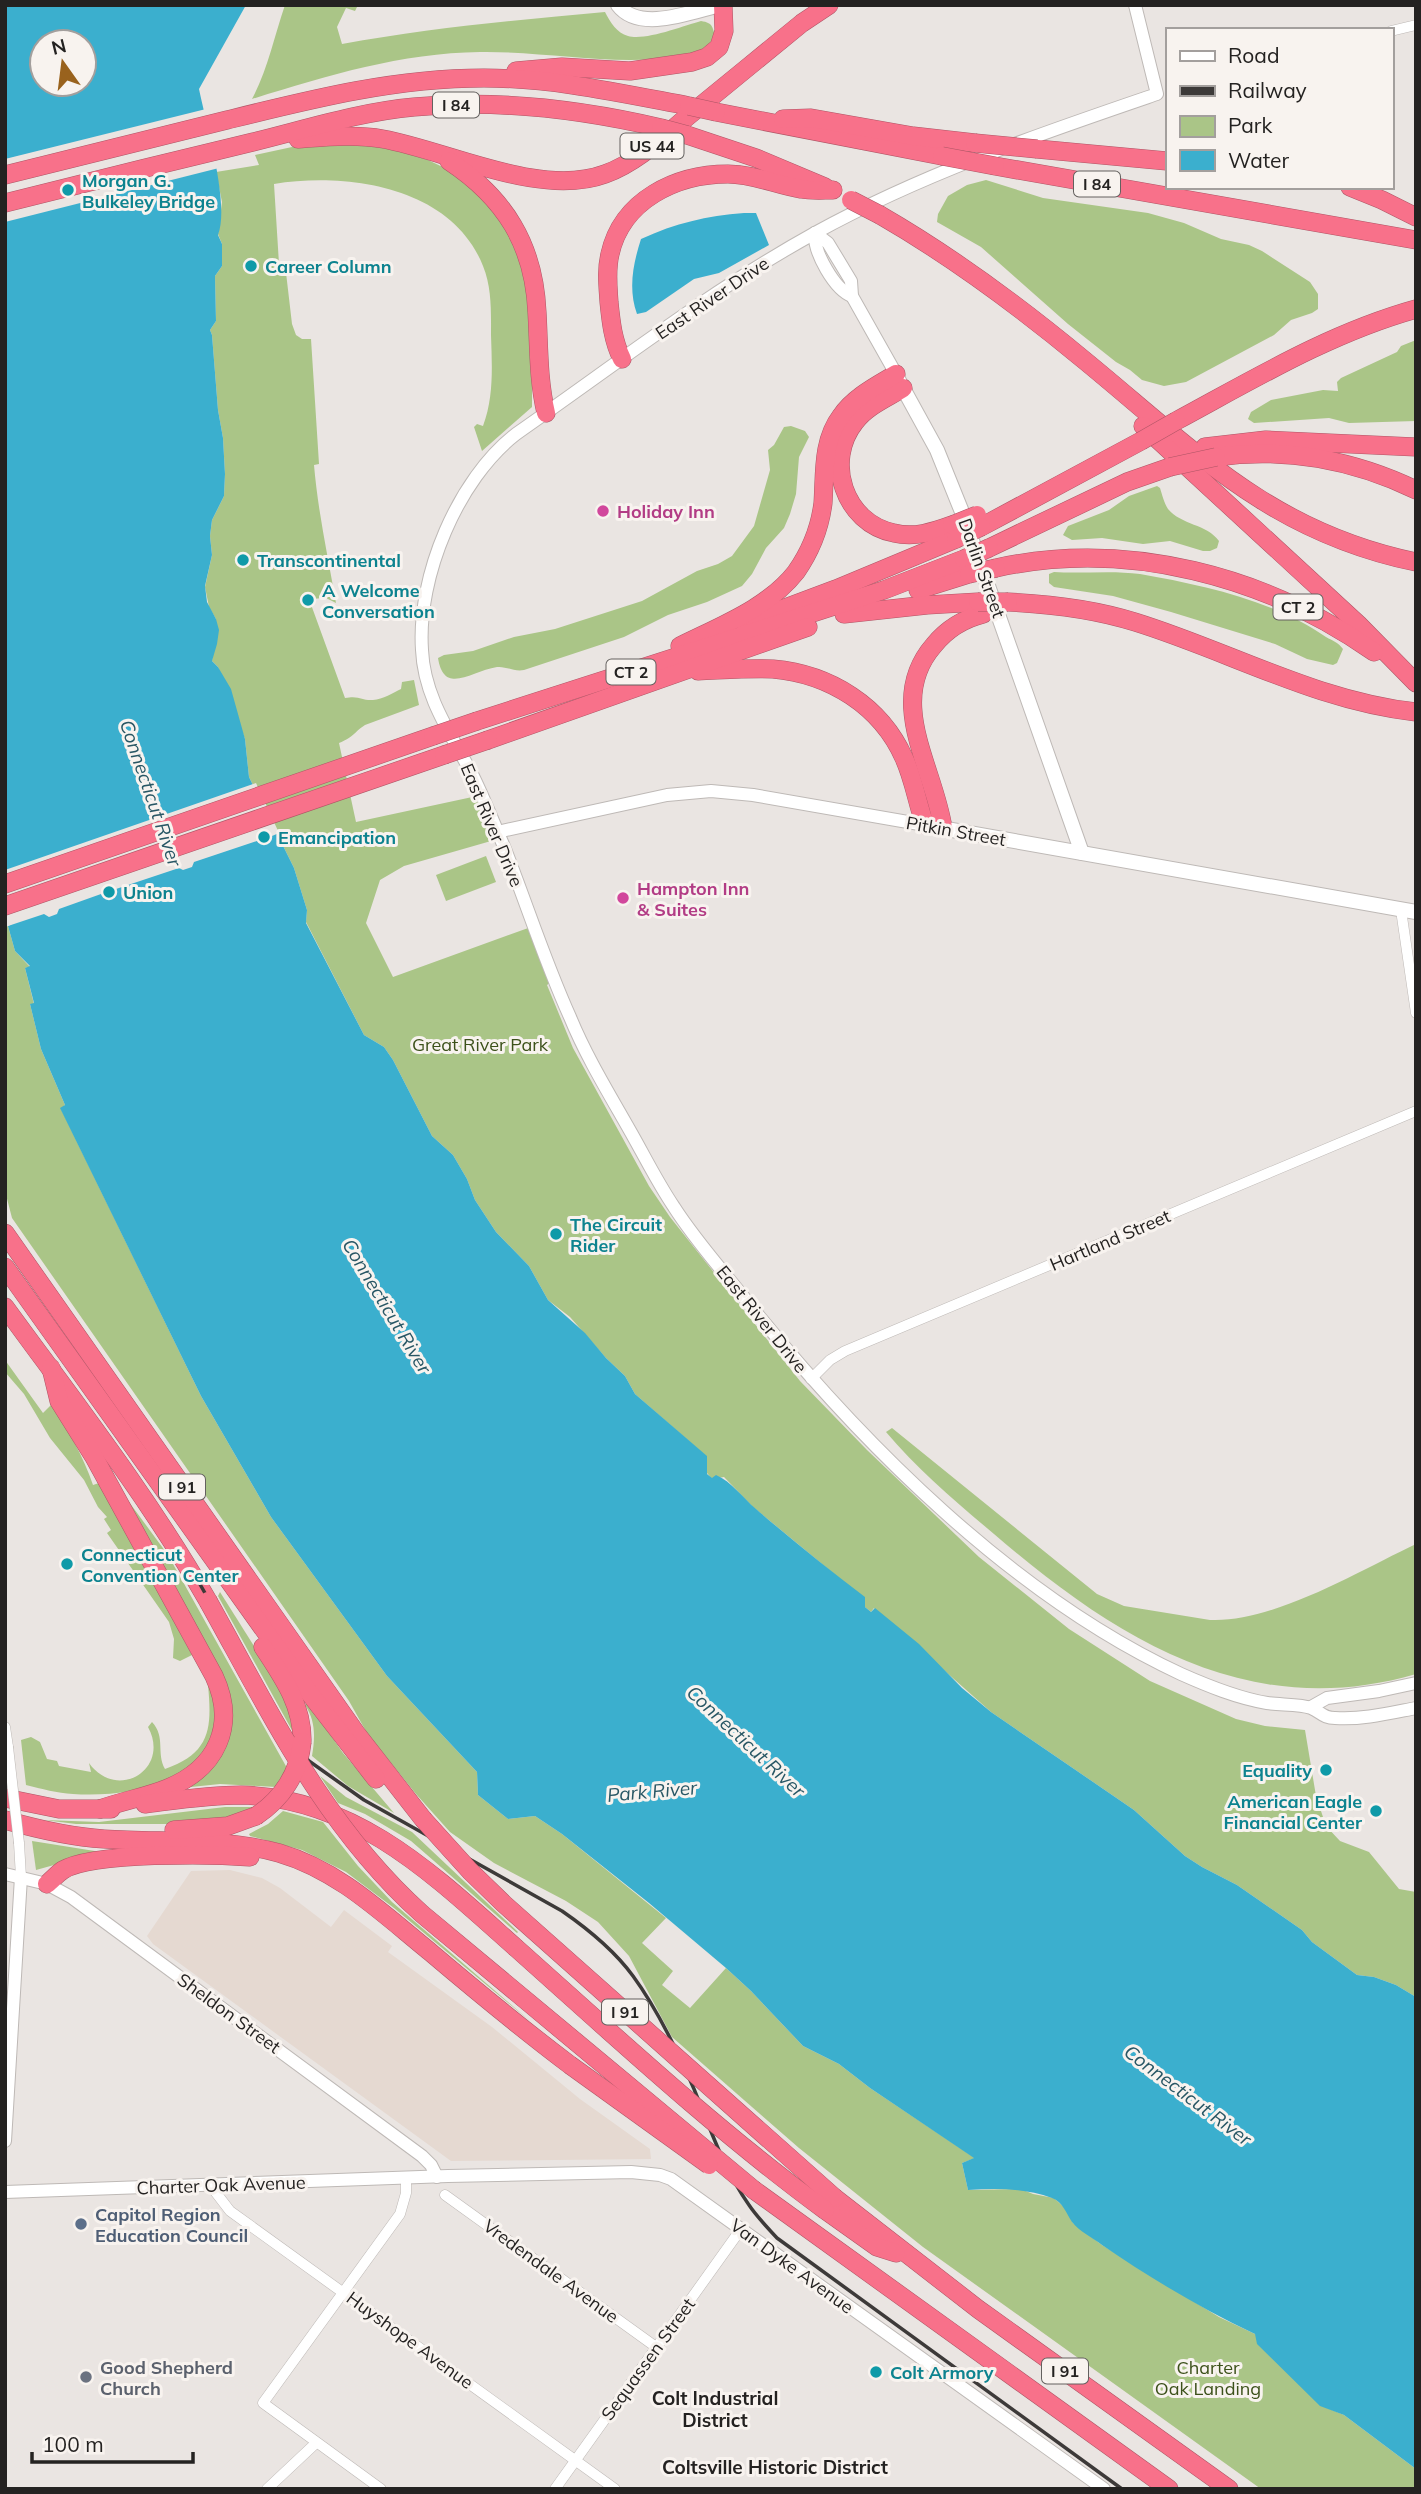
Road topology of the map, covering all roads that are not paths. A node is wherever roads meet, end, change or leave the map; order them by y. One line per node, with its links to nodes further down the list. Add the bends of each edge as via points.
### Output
1 (618, 5): 2 (main road, via 630,16 647,20)
2 (722, 5): 7 (highway, via 722,42 697,60 636,71 551,67)
3 (829, 5): 11 (highway, US 44, via 646,150 608,173 579,181 548,181)
4 (1135, 5): 8 (street, East River Drive)
5 (1416, 25): 6 (street)
6 (1393, 31)
7 (484, 78): 9 (highway, I 84, bridge, via 567,83); 13 (highway, I 84, via 374,86 316,97)
8 (1162, 92): 18 (street, East River Drive, via 972,158)
9 (770, 122): 12 (highway, bridge, via 809,117 913,136); 19 (highway, I 84, bridge)
10 (253, 142): 11 (highway, US 44, via 365,137); 15 (highway, I 84, bridge, via 373,113 444,105 547,107 687,135); 16 (highway, I 84)
11 (437, 154): 26 (highway, via 487,191 524,246 536,289 539,377)
12 (1166, 161)
13 (5, 175)
14 (1355, 189): 17 (highway)
15 (833, 191): 23 (highway, I 84, bridge, via 958,264); 24 (highway, via 722,174 680,181 644,200 620,227 608,264 611,324)
16 (5, 203)
17 (1416, 217)
18 (815, 233): 24 (street, East River Drive, via 720,290); 25 (street, Darlin Street, via 816,250 839,288 852,296)
19 (1382, 234): 20 (highway); 21 (highway, I 84)
20 (1416, 234)
21 (1416, 240)
22 (1416, 309): 30 (highway, bridge, via 1327,341 1084,473)
23 (1028, 314): 31 (highway, I 84, via 1248,494 1320,532); 37 (highway, via 1050,343 1358,624)
24 (622, 359): 26 (street, East River Drive)
25 (900, 381): 30 (highway, via 849,430 840,459 844,489 860,514 887,531 917,535); 35 (highway, via 862,395 836,422 827,447 818,526 796,572 758,606); 42 (main road, Darlin Street, via 937,450 962,512)
26 (546, 413): 41 (street, East River Drive, via 498,449 467,491 435,562 422,619 422,659 430,694)
27 (1416, 447): 28 (highway, via 1272,440 1229,443)
28 (1210, 452): 29 (highway, via 1324,459 1374,472); 32 (highway, CT 2, bridge, via 1113,483 989,548)
29 (1416, 490)
30 (954, 532): 35 (highway, via 836,589)
31 (1416, 562)
32 (966, 567): 34 (highway, CT 2); 37 (highway, CT 2, bridge, via 1103,559 1209,574 1316,616); 39 (highway, CT 2)
33 (981, 608): 34 (highway, via 927,605); 38 (highway, via 1015,604 1084,610 1134,621 1331,695); 40 (highway, via 938,640 912,687 915,730 938,803)
34 (844, 614): 36 (highway, CT 2)
35 (680, 646): 39 (highway)
36 (680, 672): 40 (highway, via 776,670 812,677 847,692 876,716 896,743); 44 (highway, CT 2, bridge)
37 (1416, 683)
38 (1416, 712)
39 (477, 721): 43 (highway, CT 2, bridge)
40 (934, 827): 41 (street, Pitkin Street, via 711,791 667,795); 42 (main road, Pitkin Street)
41 (497, 832): 52 (street, East River Drive, via 571,1021 662,1188 690,1230)
42 (1082, 853): 45 (main road, Pitkin Street)
43 (5, 884)
44 (5, 906)
45 (1408, 911): 46 (street)
46 (1416, 1013)
47 (1416, 1111): 52 (street, Hartland Street, via 845,1351)
48 (5, 1233): 58 (highway, I 91)
49 (5, 1268): 53 (highway)
50 (5, 1307): 51 (highway, I 91)
51 (51, 1368): 60 (highway, via 59,1401 214,1676 224,1708 217,1745 196,1772 167,1788); 71 (highway, I 91, bridge, via 179,1553 305,1775 340,1826 422,1914)
52 (811, 1379): 55 (street, East River Drive, via 951,1517 1028,1580 1092,1624 1207,1685 1263,1702)
53 (221, 1567): 58 (highway, via 307,1690); 62 (highway, bridge, via 225,1589 295,1700 302,1742 296,1767 274,1802 239,1824)
54 (1416, 1683): 55 (street, East River Drive, via 1326,1698)
55 (1311, 1707): 56 (street, East River Drive, via 1323,1716 1337,1718)
56 (1416, 1708)
57 (5, 1727): 64 (street, bridge)
58 (355, 1743): 74 (highway, I 91, bridge, via 398,1805 423,1819 504,1904)
59 (5, 1798): 60 (highway, via 53,1809)
60 (100, 1810): 74 (highway, bridge, via 241,1796 323,1811 365,1829 406,1854 718,2125)
61 (5, 1820): 62 (highway)
62 (94, 1839): 65 (highway, via 256,1848 299,1859)
63 (5, 1874): 64 (street, Sheldon Street)
64 (21, 1877): 66 (street, Sheldon Street); 67 (street)
65 (342, 1881): 66 (highway, via 280,1861 228,1856 103,1859 63,1870); 71 (highway, bridge, via 570,2065 736,2185)
66 (47, 1884): 68 (street, Sheldon Street, via 71,1897 422,2156)
67 (5, 2141)
68 (437, 2177): 69 (street, Charter Oak Avenue); 75 (street, Van Dyke Avenue, via 660,2175)
69 (406, 2179): 70 (street, Charter Oak Avenue); 76 (street, via 400,2214)
70 (210, 2185): 72 (street, Charter Oak Avenue); 76 (street, Huyshope Avenue, via 230,2211)
71 (754, 2190): 85 (highway, I 91)
72 (5, 2192)
73 (445, 2195): 77 (street, Vredendale Avenue)
74 (830, 2204): 86 (highway, I 91)
75 (741, 2229): 77 (street, Sequassen Street); 84 (street, Van Dyke Avenue)
76 (343, 2291): 78 (street, via 263,2403); 79 (street, Huyshope Avenue)
77 (656, 2347): 79 (street, Sequassen Street)
78 (316, 2442): 80 (street); 81 (street)
79 (575, 2460): 82 (street, Sequassen Street); 83 (street, Huyshope Avenue)
80 (267, 2489)
81 (381, 2489)
82 (555, 2489)
83 (615, 2489)
84 (1104, 2489)
85 (1169, 2489)
86 (1229, 2489)

